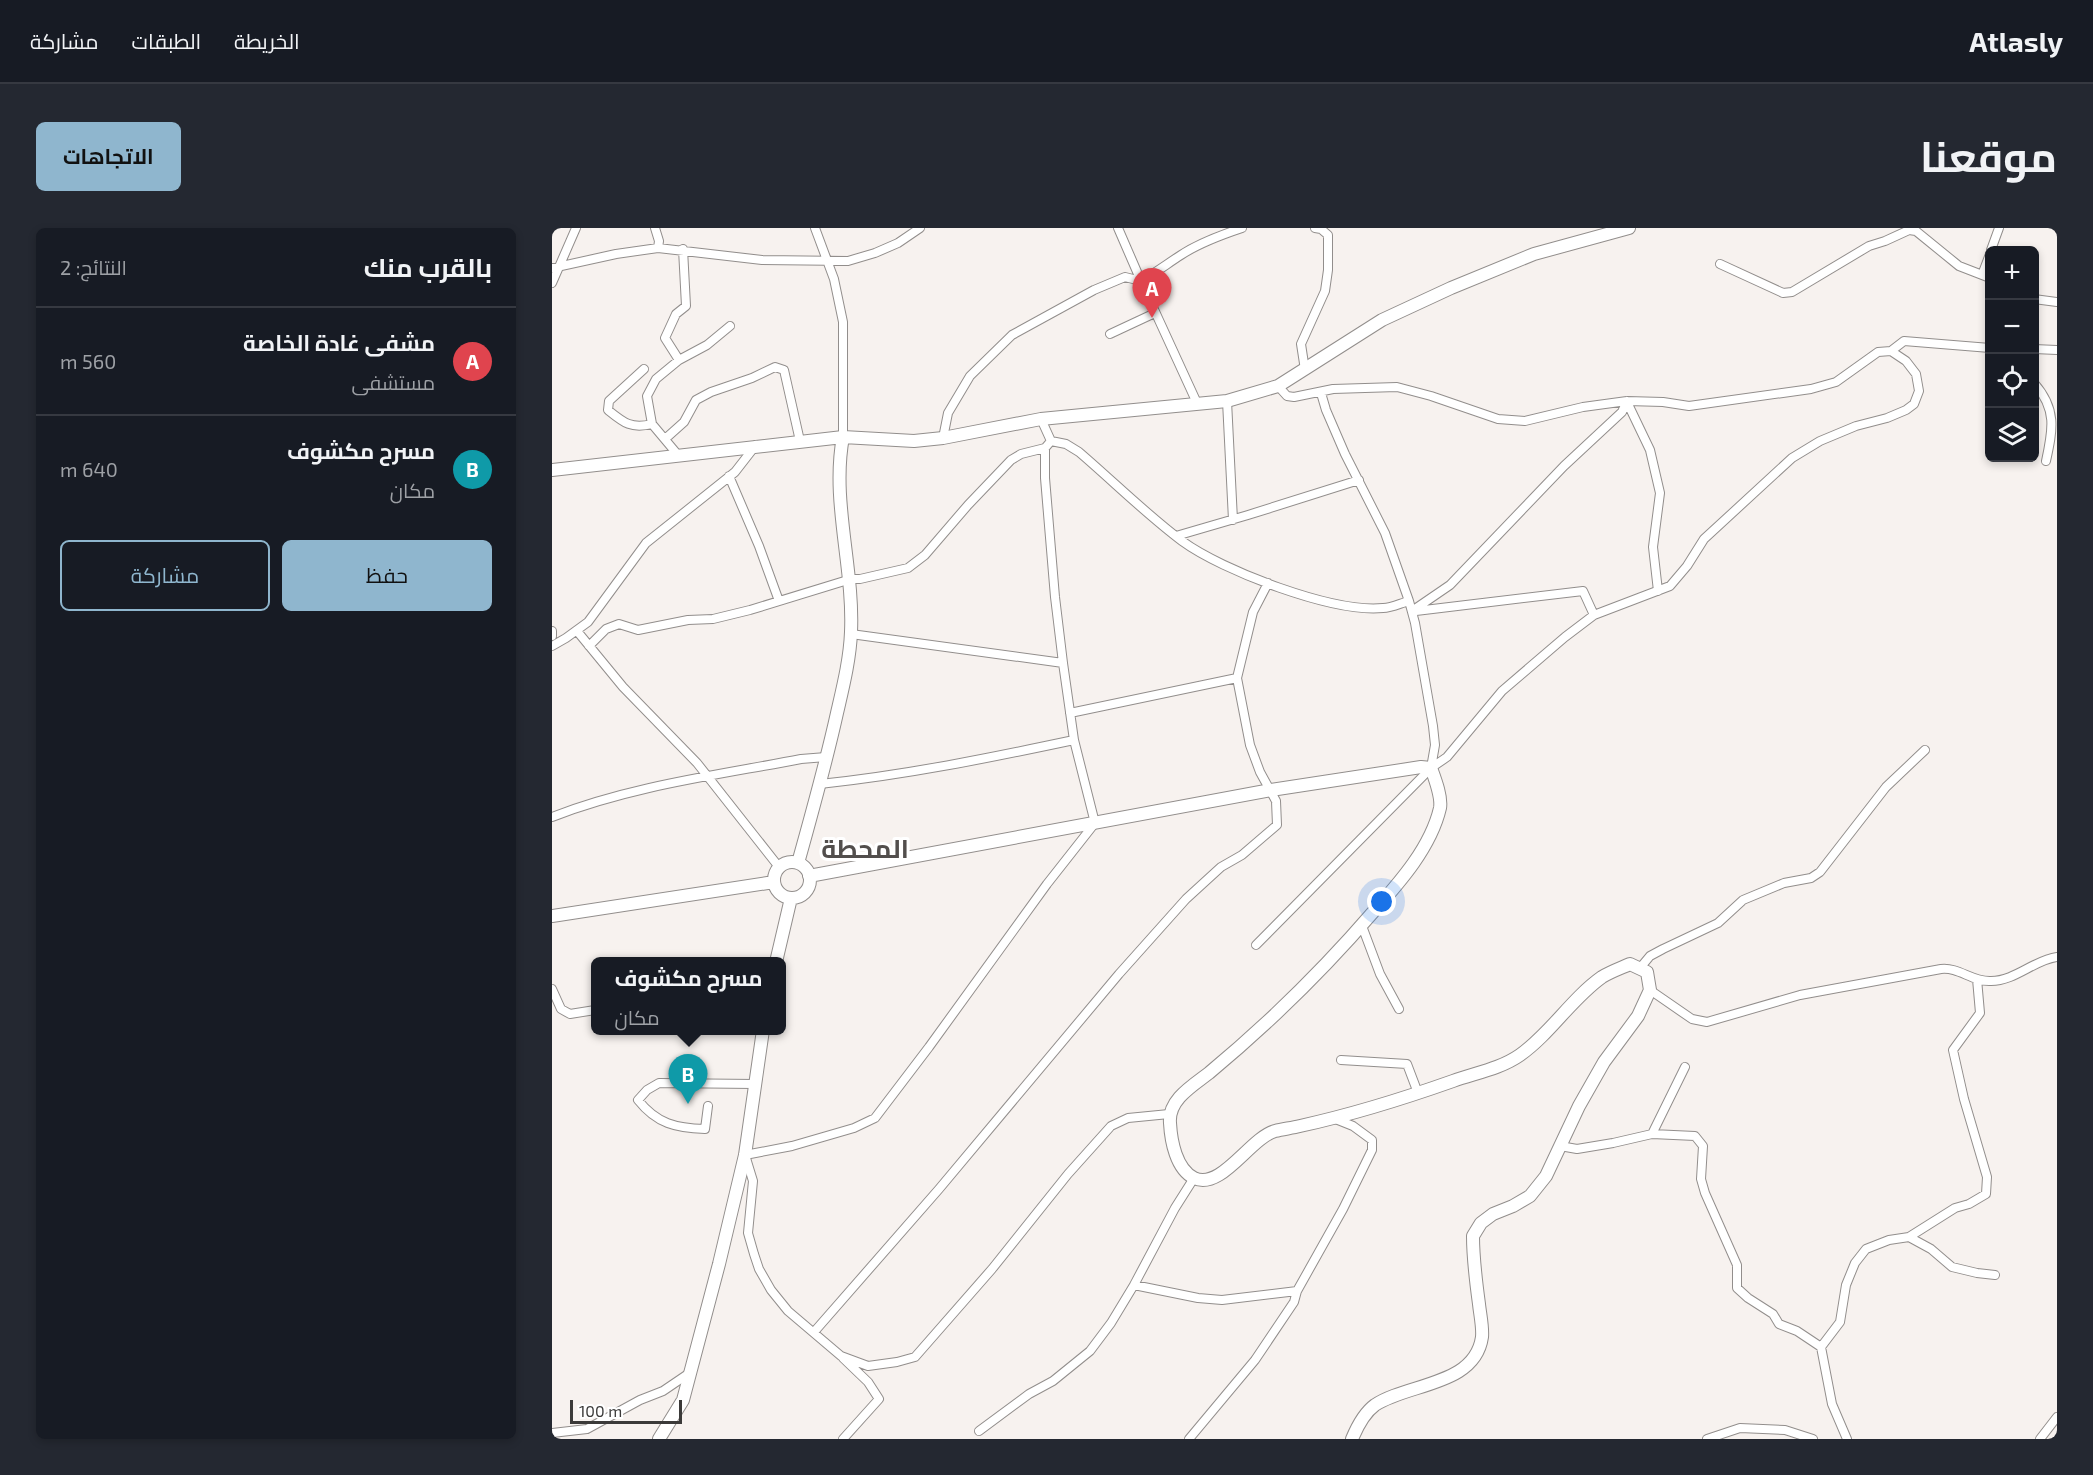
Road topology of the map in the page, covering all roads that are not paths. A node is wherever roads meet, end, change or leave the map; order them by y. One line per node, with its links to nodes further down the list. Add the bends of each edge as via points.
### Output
1 (576, 228): 15 (street)
2 (655, 228): 11 (street)
3 (815, 228): 13 (street)
4 (920, 228): 13 (street, via 875,253 848,261)
5 (1118, 228): 17 (street)
6 (1242, 228): 17 (street, via 1182,254)
7 (1315, 228): 30 (street, via 1328,235 1328,270 1325,291 1300,344)
8 (1629, 228): 30 (street, via 1534,254 1451,288 1382,320)
9 (1999, 228): 10 (street)
10 (1992, 246)
11 (658, 248): 12 (street); 15 (street)
12 (683, 249): 13 (street, via 762,260); 28 (street, via 686,306 676,314 665,338)
13 (826, 260): 39 (street, via 843,322)
14 (1720, 264): 16 (street, via 1783,293 1792,292 1869,246 1909,230 1916,231 1959,266)
15 (556, 267): 18 (street)
16 (1985, 277)
17 (1141, 281): 21 (street); 40 (street, via 1125,277 1012,335 970,376 948,412)
18 (552, 283)
19 (2039, 300): 20 (street)
20 (2057, 302)
21 (1155, 313): 23 (street); 36 (street)
22 (730, 326): 28 (street, via 707,345)
23 (1110, 334)
24 (1985, 348): 27 (street, via 1905,342)
25 (2039, 349): 26 (street)
26 (2057, 350)
27 (1891, 351): 35 (street, via 1878,352 1836,382 1811,389 1689,406); 54 (street, via 1916,374 1919,391 1914,404 1887,418 1820,441 1792,458 1704,539 1670,586)
28 (679, 360): 38 (street, via 656,380 647,396)
29 (644, 369): 38 (street, via 609,401 608,410 629,424)
30 (1305, 370): 31 (street)
31 (1278, 386): 33 (street, via 1287,396); 34 (street)
32 (2039, 389): 46 (street, via 2050,401 2056,418)
33 (1321, 393): 35 (street, via 1333,389 1397,387 1498,418 1525,421); 49 (street)
34 (1227, 401): 36 (street); 50 (street)
35 (1627, 401): 54 (street, via 1650,450 1660,493 1653,547); 57 (street, via 1622,412 1564,466 1450,585)
36 (1197, 404): 37 (street)
37 (1041, 420): 40 (street); 43 (street)
38 (652, 424): 41 (street)
39 (843, 436): 40 (street, via 904,441); 42 (street); 52 (street, via 841,490)
40 (943, 438)
41 (665, 439): 42 (street, via 684,422 696,400 775,367 784,370); 45 (street)
42 (800, 441): 44 (street)
43 (1048, 444): 51 (street, via 1066,444 1079,452); 52 (street, via 1011,460 925,555 908,568); 65 (street, via 1045,478)
44 (756, 445): 45 (street); 48 (street)
45 (678, 455): 47 (street)
46 (2046, 461)
47 (552, 470)
48 (729, 476): 55 (street); 60 (street, via 646,543 588,622)
49 (1359, 480): 50 (street); 56 (street, via 1385,532)
50 (1233, 520): 51 (street)
51 (1176, 536): 53 (street, via 1211,560)
52 (850, 579): 55 (street); 61 (street)
53 (1268, 583): 56 (street, via 1363,608 1384,608); 66 (street, via 1253,612)
54 (1658, 591): 58 (street)
55 (779, 601): 64 (street, via 713,619 638,630 619,624 606,629)
56 (1409, 601): 57 (street)
57 (1412, 611): 58 (street, via 1583,591); 71 (street, via 1433,726)
58 (1594, 615): 71 (street, via 1502,691 1447,757)
59 (552, 631): 62 (street)
60 (577, 631): 63 (street); 64 (street)
61 (851, 634): 65 (street); 70 (street, via 844,684)
62 (552, 636)
63 (552, 646)
64 (589, 646): 72 (street)
65 (1063, 663): 67 (street)
66 (1238, 678): 67 (street); 74 (street, via 1250,745)
67 (1070, 713): 68 (street)
68 (1074, 741): 73 (street, via 880,778); 76 (street)
69 (1926, 750): 87 (street, via 1886,787 1820,872 1743,900 1718,923 1650,956)
70 (826, 757): 72 (street); 73 (street)
71 (1431, 768): 74 (street); 83 (street, via 1441,806 1431,832 1419,855); 84 (street)
72 (706, 777): 75 (street, via 647,788); 78 (street)
73 (819, 784): 77 (street)
74 (1271, 790): 76 (street); 109 (street, via 1276,801 1276,825 1186,899)
75 (552, 818)
76 (1095, 823): 79 (street); 103 (street, via 875,1118 792,1146)
77 (798, 863): 78 (street); 79 (street)
78 (779, 867): 80 (street)
79 (809, 876): 81 (street, via 803,894)
80 (774, 882): 81 (street, via 779,893); 82 (street)
81 (791, 898): 85 (street)
82 (552, 916)
83 (1362, 926): 91 (street, via 1380,974); 99 (street, via 1246,1042 1180,1097)
84 (1256, 945)
85 (777, 957)
86 (2057, 957): 88 (street, via 2004,979)
87 (1640, 969): 90 (street, via 1647,972); 97 (street, via 1630,964 1603,976 1519,1055 1493,1068)
88 (1977, 980): 90 (street, via 1954,969 1936,970 1800,995 1707,1022 1692,1019); 105 (street, via 1980,1013 1953,1050 1987,1177 1986,1194 1954,1208)
89 (552, 989): 92 (street, via 561,1009 570,1014)
90 (1650, 990): 102 (street, via 1638,1016 1604,1062)
91 (1400, 1009)
92 (591, 1011)
93 (762, 1035): 96 (street)
94 (1341, 1060): 97 (street, via 1407,1064)
95 (1685, 1067): 101 (street)
96 (754, 1084): 98 (street, via 659,1083 638,1100 659,1120 681,1128 705,1129); 103 (street)
97 (1418, 1093): 100 (street)
98 (708, 1106)
99 (1170, 1113): 104 (street, via 1172,1141 1180,1165); 111 (street, via 1128,1118 1111,1125 915,1357 868,1366)
100 (1331, 1117): 104 (street, via 1272,1131 1227,1169 1209,1179); 108 (street, via 1372,1140 1372,1150)
101 (1652, 1134): 102 (street, via 1577,1149); 110 (street, via 1695,1136 1704,1146 1701,1179 1737,1265 1737,1288 1773,1314 1779,1324)
102 (1560, 1146): 119 (street, via 1546,1176 1530,1196 1493,1214 1473,1236 1482,1337 1474,1357 1460,1371 1394,1394 1373,1407)
103 (745, 1155): 109 (street, via 753,1181 748,1233 759,1269 788,1311); 112 (street)
104 (1194, 1178): 107 (street)
105 (1909, 1238): 106 (street, via 1931,1249 1952,1267); 110 (street, via 1889,1240 1866,1250 1855,1263 1846,1285 1840,1322)
106 (1995, 1275)
107 (1134, 1285): 108 (street, via 1222,1300); 114 (street, via 1090,1351)
108 (1297, 1291): 118 (street, via 1294,1302 1255,1360)
109 (814, 1332): 111 (street)
110 (1821, 1347): 122 (street, via 1832,1404)
111 (841, 1356): 117 (street, via 868,1382 879,1399)
112 (691, 1372): 115 (street, via 663,1391 587,1429); 116 (street, via 683,1400)
113 (2057, 1417): 123 (street)
114 (979, 1431)
115 (552, 1433)
116 (659, 1439)
117 (843, 1439)
118 (1189, 1439)
119 (1352, 1439)
120 (1707, 1439): 121 (street, via 1740,1428 1785,1430)
121 (1813, 1439)
122 (1847, 1439)
123 (2040, 1439)

